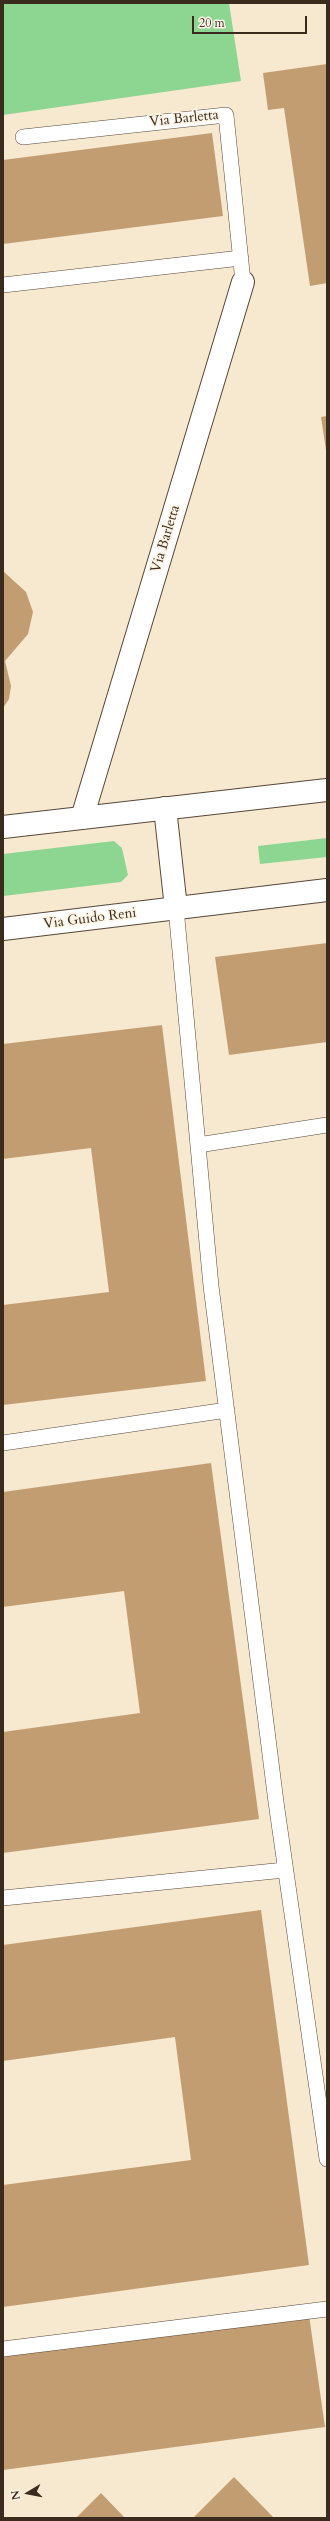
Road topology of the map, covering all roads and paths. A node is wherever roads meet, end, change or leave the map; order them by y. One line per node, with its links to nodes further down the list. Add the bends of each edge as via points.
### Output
1 (23, 137): 2 (lane, Via Barletta, via 226,115)
2 (241, 258): 3 (lane, Via Barletta); 4 (lane)
3 (243, 282): 7 (street, Via Barletta)
4 (3, 285)
5 (327, 790): 6 (street)
6 (165, 808): 7 (street); 10 (street)
7 (82, 818): 8 (street)
8 (3, 827)
9 (327, 890): 10 (street, Via Guido Reni)
10 (176, 908): 11 (street, Via Guido Reni); 13 (lane)
11 (3, 929)
12 (327, 1125): 13 (lane)
13 (198, 1145): 14 (lane, via 210,1286)
14 (227, 1410): 15 (lane); 16 (lane)
15 (3, 1442)
16 (286, 1870): 17 (lane); 18 (lane)
17 (3, 1898)
18 (327, 2159)
19 (327, 2309): 20 (lane)
20 (3, 2349)

